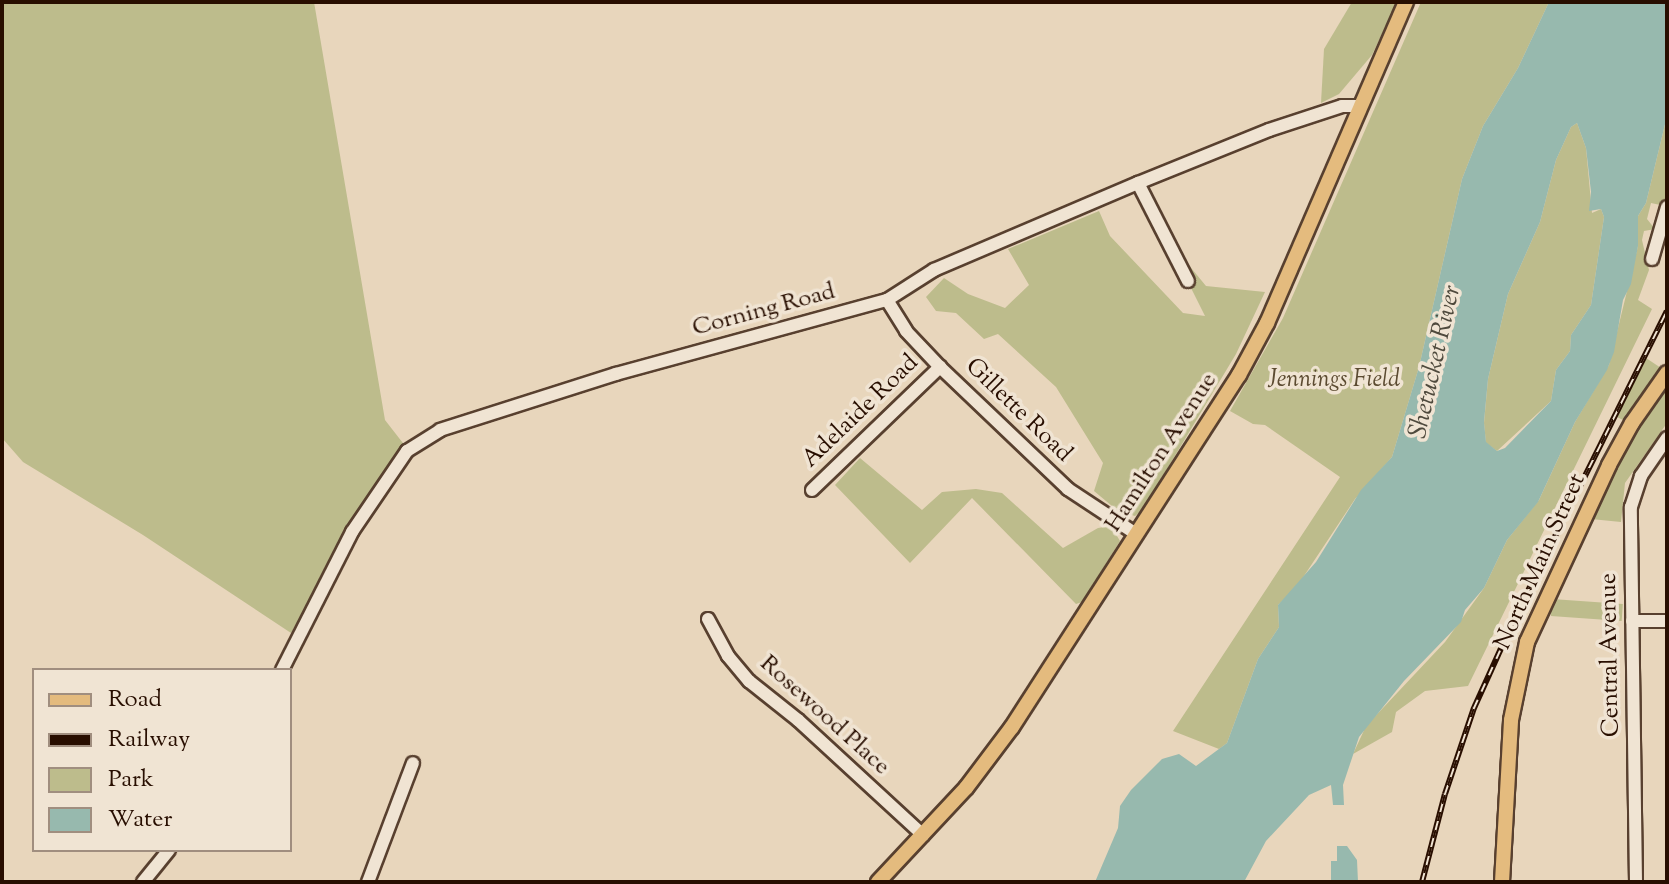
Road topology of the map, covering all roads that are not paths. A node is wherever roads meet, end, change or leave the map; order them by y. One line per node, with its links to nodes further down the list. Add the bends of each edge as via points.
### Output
1 (1406, 2): 2 (main road, Hamilton Avenue)
2 (1361, 106): 3 (street, Corning Road, via 1342,106 1269,130); 12 (main road, Hamilton Avenue, via 1267,323)
3 (1138, 183): 6 (street); 7 (street, Corning Road, via 934,270)
4 (1667, 207): 5 (street)
5 (1652, 259)
6 (1188, 281)
7 (887, 300): 8 (street, Gillette Road, via 906,331); 16 (street, Corning Road, via 616,374 440,430 407,451 352,532)
8 (940, 367): 11 (street, Adelaide Road); 12 (street, Gillette Road, via 1068,489)
9 (1667, 373): 23 (main road, North Main Street, via 1609,465 1521,659 1509,736)
10 (1667, 438): 14 (street, Central Avenue, via 1632,498)
11 (812, 490)
12 (1136, 534): 18 (main road, Hamilton Avenue, via 1012,727)
13 (708, 619): 18 (street, Rosewood Place, via 749,681)
14 (1632, 621): 15 (street); 24 (street, Central Avenue)
15 (1667, 621)
16 (283, 668)
17 (413, 763): 21 (street)
18 (923, 835): 22 (main road, Hamilton Avenue)
19 (167, 852): 20 (street)
20 (143, 882)
21 (368, 882)
22 (878, 882)
23 (1502, 882)
24 (1636, 882)

